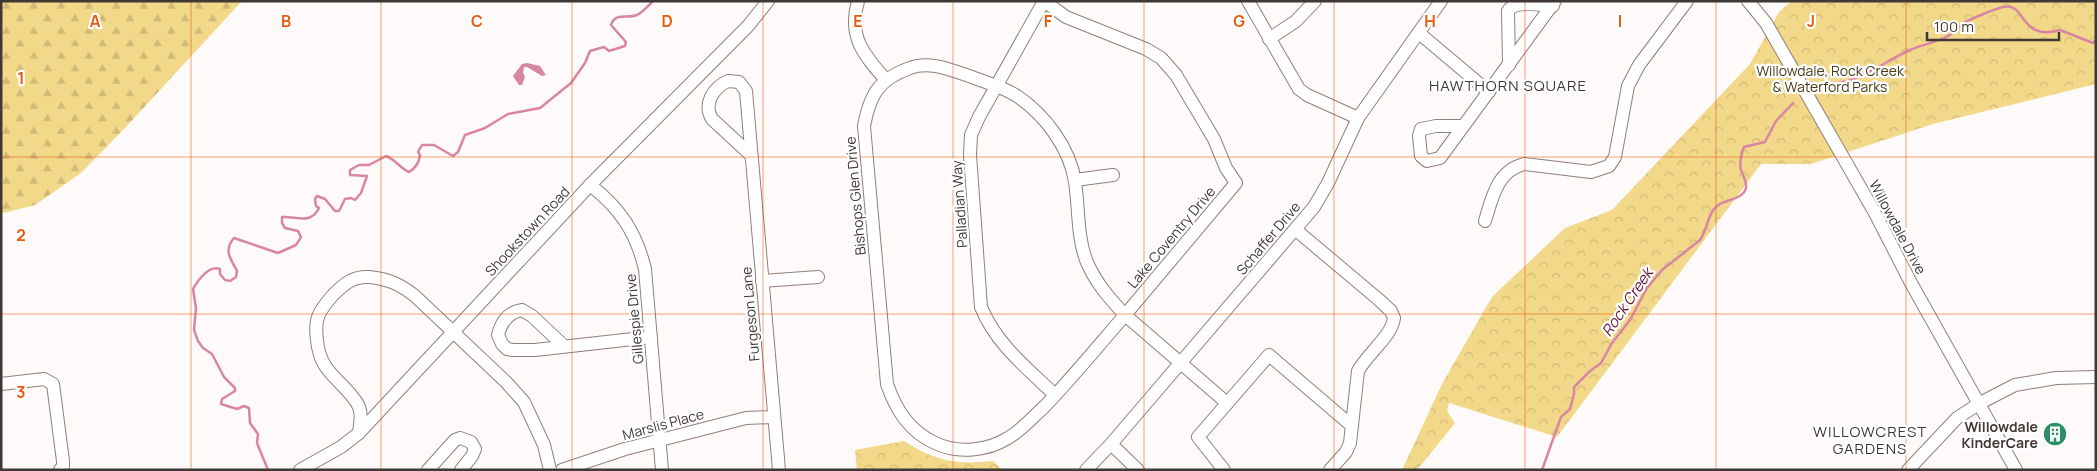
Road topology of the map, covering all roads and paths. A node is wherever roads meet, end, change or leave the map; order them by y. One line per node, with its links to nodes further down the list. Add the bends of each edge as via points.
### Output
1 (768, 1): 21 (street, Shookstown Road, via 748,26)
2 (858, 1): 13 (street, via 854,14 855,32 869,61)
3 (1044, 1): 14 (street, Palladian Way); 26 (street, Lake Coventry Drive, via 1066,16 1161,58 1176,75 1236,183)
4 (1248, 1): 11 (street)
5 (1315, 1): 11 (street, via 1296,21)
6 (1441, 1): 10 (street, Schaffer Drive)
7 (1687, 1): 22 (street, via 1639,65 1628,86 1615,157 1609,166 1591,172 1524,164 1513,167 1496,184)
8 (1748, 1): 36 (street, Willowdale Drive, via 1766,23)
9 (1554, 4): 12 (street); 12 (street, via 1516,4 1510,8)
10 (1419, 33): 15 (street); 16 (street, Schaffer Drive)
11 (1269, 39): 16 (street, via 1299,88 1307,95)
12 (1509, 65): 15 (street)
13 (885, 80): 14 (street, Bishops Glen Drive, via 917,65 942,67); 33 (street, Bishops Glen Drive, via 868,106 864,126 887,384 894,403 916,432 944,448 976,450 1007,439)
14 (997, 86): 20 (street, Bishops Glen Drive, via 1017,96 1052,129 1065,151); 33 (street, Palladian Way, via 971,135 982,307 988,324 1001,343)
15 (1489, 92): 17 (street)
16 (1358, 118): 23 (street, Schaffer Drive, via 1328,183)
17 (1463, 126)
18 (752, 156): 18 (street, Furgeson Lane, via 707,112 710,98 728,81 739,82 746,91); 25 (street, Furgeson Lane)
19 (1113, 175): 20 (street)
20 (1075, 180): 26 (street, Bishops Glen Drive, via 1080,238 1086,258 1104,293)
21 (590, 185): 27 (street, Shookstown Road); 28 (street, Gillespie Drive, via 609,199 639,246 646,269)
22 (1485, 221)
23 (1296, 230): 30 (street, Schaffer Drive); 39 (street, via 1378,299 1394,318 1390,330 1358,371)
24 (818, 277): 25 (street)
25 (762, 281): 38 (street, Furgeson Lane)
26 (1126, 315): 30 (street, Bishops Glen Drive); 33 (street, Bishops Glen Drive)
27 (454, 332): 35 (street, via 396,283 364,277 350,280 342,286 318,313 315,331 320,358); 37 (street, Shookstown Road); 47 (street, via 524,402 544,445)
28 (651, 337): 29 (street); 41 (street, Gillespie Drive)
29 (564, 346): 29 (street, via 522,310 506,318 498,335 507,349)
30 (1182, 362): 34 (street, Bishops Glen Drive); 42 (street, Schaffer Drive)
31 (2096, 377): 36 (street, via 2036,380 2016,385)
32 (1, 384): 44 (street, via 44,379 53,384 63,461)
33 (1055, 395)
34 (1228, 403): 39 (street, via 1269,355); 53 (street, via 1198,437)
35 (358, 404): 37 (street); 40 (street)
36 (1980, 404): 55 (street, via 1957,418); 56 (street, Willowdale Drive)
37 (383, 409): 40 (street, Shookstown Road)
38 (774, 418): 41 (street, Marslis Place, via 746,418); 50 (street, Furgeson Lane)
39 (1352, 426): 54 (street, via 1346,452)
40 (359, 433): 43 (street, Shookstown Road, via 342,447)
41 (659, 441): 48 (street, Marslis Place); 49 (street, Gillespie Drive)
42 (1111, 444): 51 (street, Schaffer Drive); 52 (street)
43 (305, 467)
44 (60, 470)
45 (428, 470): 46 (street, via 460,438 471,442 475,449)
46 (461, 470)
47 (550, 470)
48 (562, 470)
49 (662, 470)
50 (779, 470)
51 (1086, 470)
52 (1138, 470)
53 (1224, 470)
54 (1330, 470)
55 (1908, 470)
56 (2016, 470)

